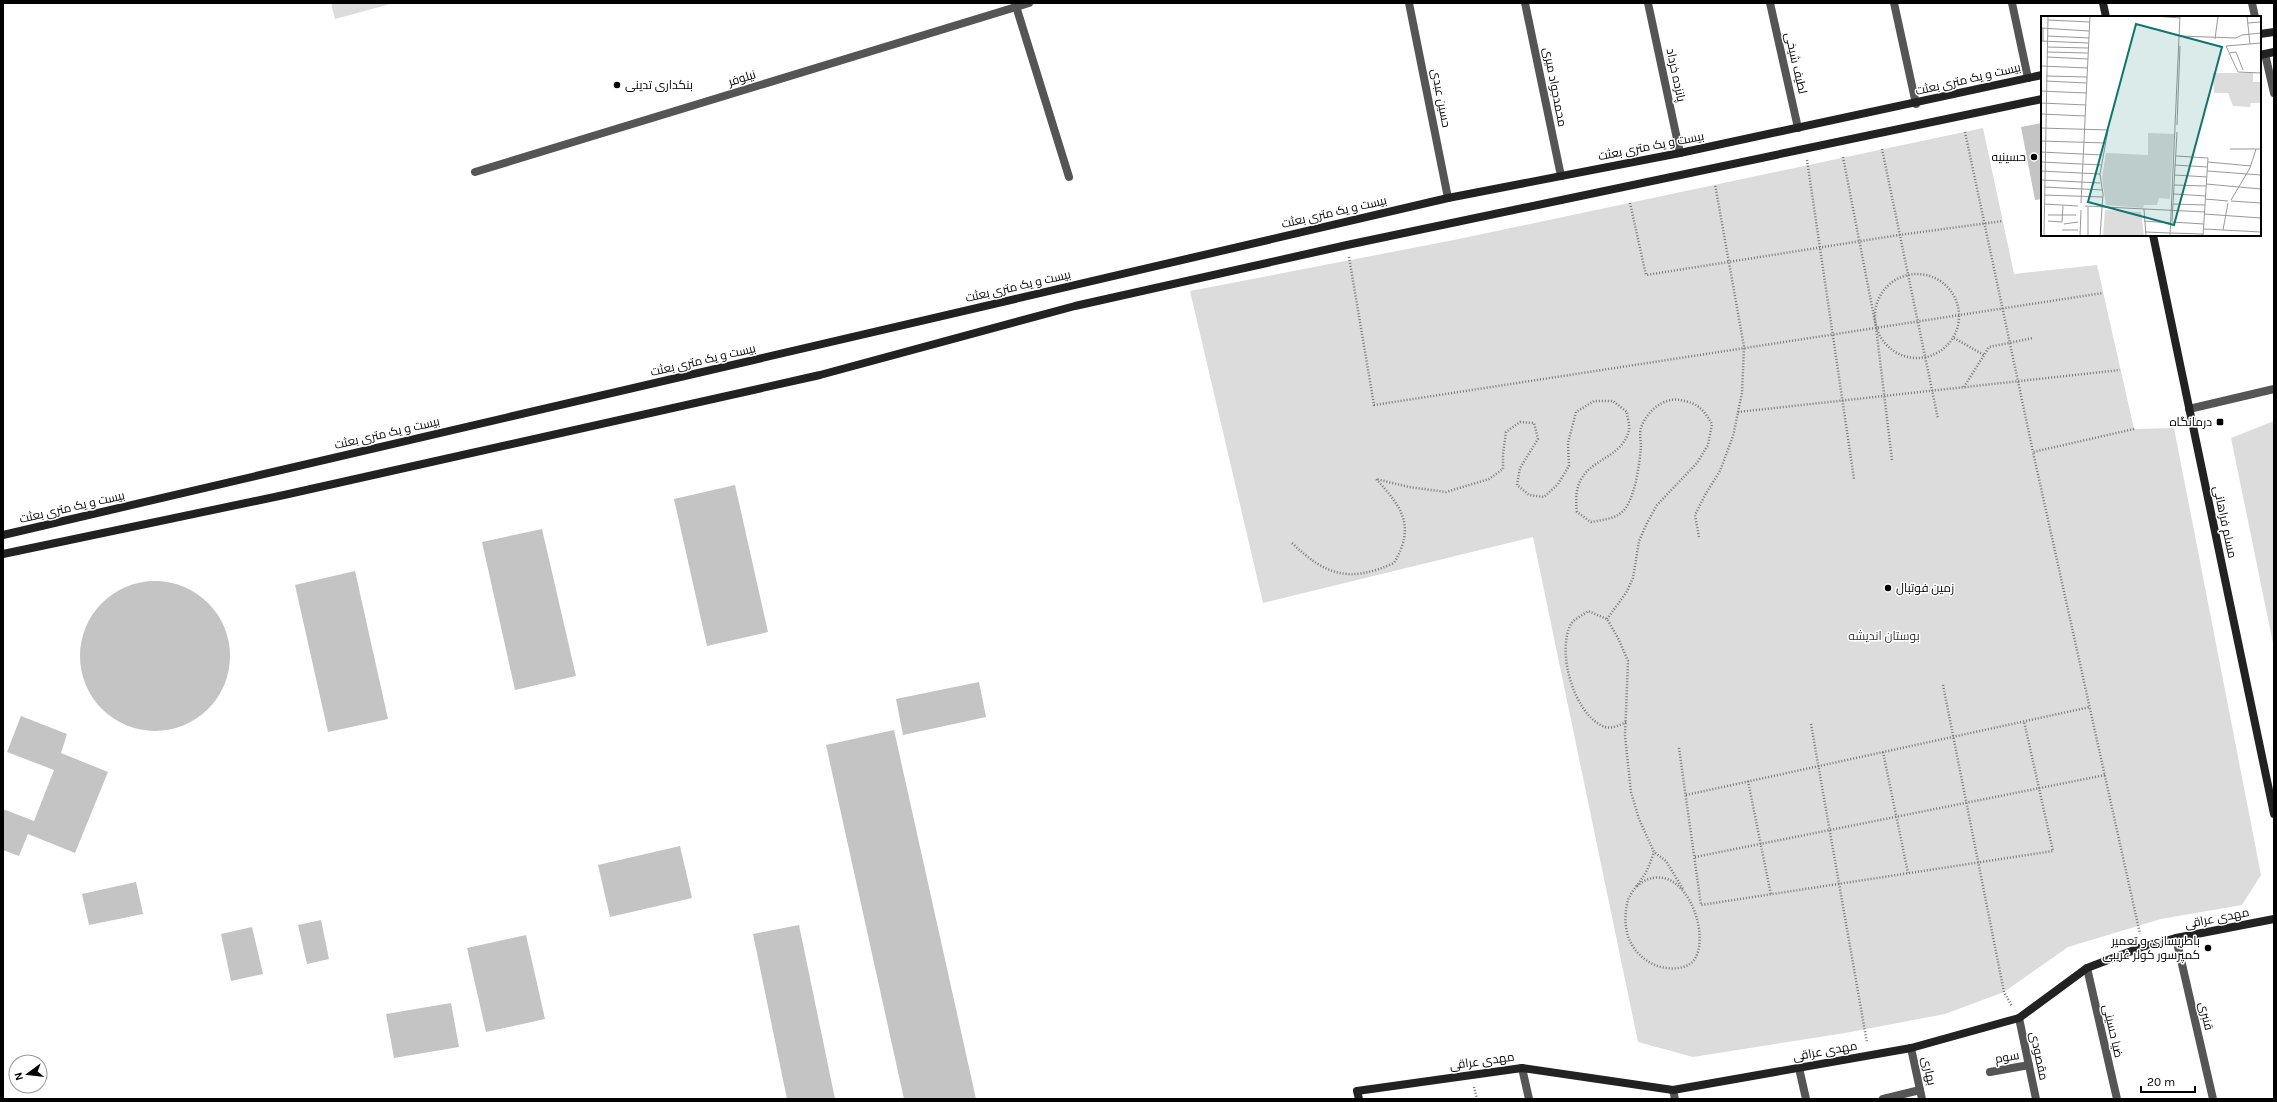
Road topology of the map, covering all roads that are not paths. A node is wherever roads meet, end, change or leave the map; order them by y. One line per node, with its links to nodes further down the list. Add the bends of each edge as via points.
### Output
1 (1029, 3): 10 (street, نیلوفر)
2 (1409, 3): 26 (street, حسین عبدی)
3 (1525, 3): 24 (street, محمدجواد میری)
4 (1648, 3): 22 (street, پانزده خرداد)
5 (1770, 3): 21 (street, لطیف شیخی)
6 (1894, 3): 20 (street)
7 (2012, 3): 17 (street)
8 (2103, 3): 11 (street)
9 (2252, 3): 12 (street)
10 (1015, 5): 23 (street, نیلوفر); 25 (street)
11 (2106, 16)
12 (2255, 16)
13 (2274, 32): 14 (street)
14 (2261, 34)
15 (2266, 54): 18 (street)
16 (2041, 75): 17 (street, بیست و یک متری بعثت)
17 (2028, 78): 20 (street, بیست و یک متری بعثت)
18 (2274, 93)
19 (2041, 99): 31 (street, via 1347,245 1075,306 820,375 284,495)
20 (1916, 104): 21 (street, بیست و یک متری بعثت)
21 (1798, 128): 22 (street, بیست و یک متری بعثت)
22 (1680, 153): 24 (street, بیست و یک متری بعثت)
23 (475, 172)
24 (1561, 176): 26 (street, بیست و یک متری بعثت)
25 (1069, 177)
26 (1448, 198): 30 (street, بیست و یک متری بعثت)
27 (2153, 236): 29 (street, مسلم فراهانی)
28 (2274, 389): 29 (street)
29 (2190, 409): 32 (street, مسلم فراهانی)
30 (3, 535)
31 (3, 554)
32 (2274, 814)
33 (2274, 919): 34 (street, مهدی عراقی)
34 (2176, 938): 35 (street, مهدی عراقی, via 2142,946); 52 (street, قنبری)
35 (2087, 968): 36 (street, مهدی عراقی); 51 (street, ضیا حسینی)
36 (2019, 1018): 37 (street, مهدی عراقی); 38 (street, مقصودی)
37 (1912, 1048): 40 (street, مهدی عراقی); 43 (street, بهاری)
38 (2028, 1065): 41 (street, سوم); 50 (street, مقصودی)
39 (1522, 1068): 42 (street, مهدی عراقی); 44 (street, مهدی عراقی); 45 (street)
40 (1799, 1068): 42 (street, مهدی عراقی); 47 (street)
41 (1990, 1072)
42 (1673, 1090): 46 (street)
43 (1920, 1090): 48 (street); 49 (street, بهاری)
44 (1358, 1095)
45 (1529, 1099)
46 (1675, 1099)
47 (1806, 1099)
48 (1883, 1099)
49 (1922, 1099)
50 (2036, 1099)
51 (2117, 1099)
52 (2213, 1099)

